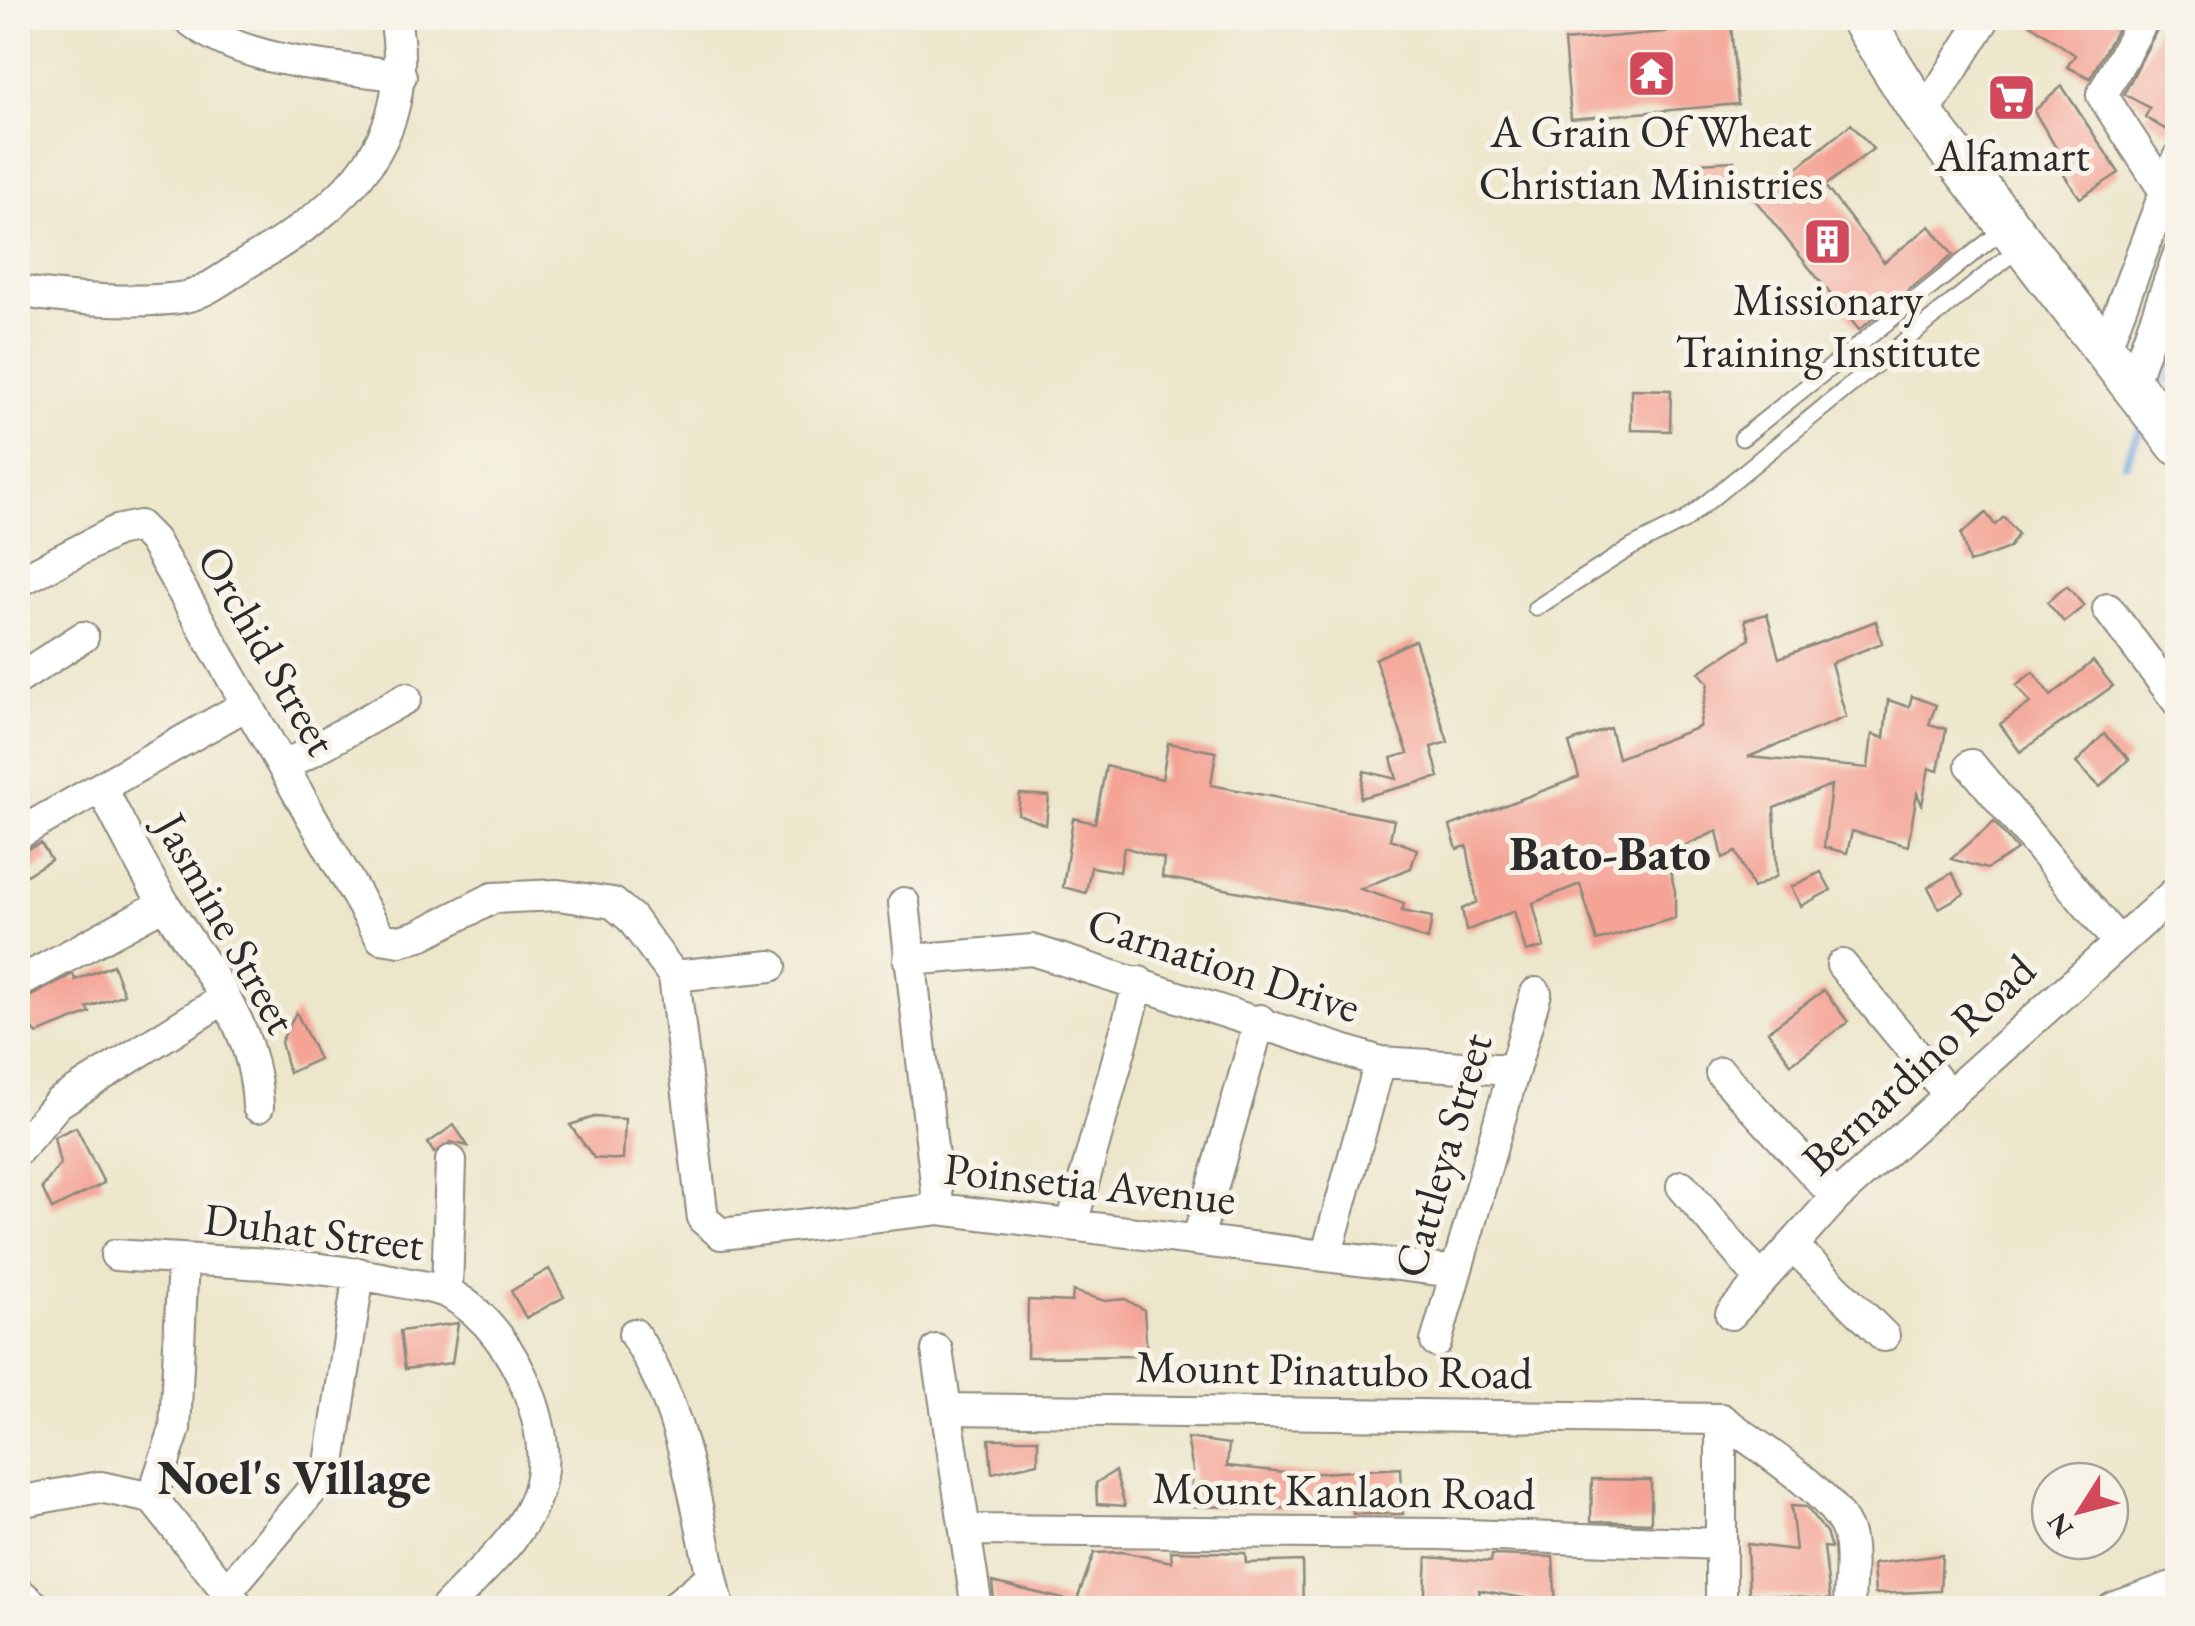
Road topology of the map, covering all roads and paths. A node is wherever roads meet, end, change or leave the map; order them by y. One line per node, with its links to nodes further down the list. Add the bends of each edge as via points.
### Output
1 (187, 18): 6 (street, via 228,42 274,57)
2 (396, 18): 6 (street)
3 (1861, 18): 7 (street)
4 (1985, 18): 7 (street)
5 (2144, 18): 9 (street, via 2102,95)
6 (402, 76): 12 (street, via 397,110 371,161 326,210 188,297 48,298)
7 (1923, 116): 10 (street)
8 (2178, 158): 9 (street)
9 (2171, 192): 13 (street)
10 (2016, 235): 13 (street); 15 (lane); 18 (lane, via 1684,521)
11 (2178, 256): 14 (street)
12 (18, 290)
13 (2105, 349): 14 (street)
14 (2132, 384): 16 (street)
15 (1742, 438)
16 (2178, 444)
17 (18, 582): 24 (street, Orchid Street, via 116,531 140,526)
18 (1536, 608)
19 (2108, 609): 23 (street)
20 (84, 637): 21 (street)
21 (20, 671)
22 (406, 698): 26 (street)
23 (2178, 702)
24 (248, 704): 26 (street, Orchid Street); 27 (street)
25 (1971, 764): 33 (street)
26 (283, 767): 32 (street, Orchid Street)
27 (101, 786): 28 (street); 31 (street, Jasmine Street)
28 (18, 834)
29 (2178, 890): 33 (street, Bernardino Road)
30 (904, 903): 34 (street)
31 (164, 904): 38 (street); 41 (street, Jasmine Street)
32 (381, 938): 37 (street, Poinsetia Avenue, via 420,934 493,898 558,895 612,904 631,918)
33 (2118, 942): 46 (street, Bernardino Road)
34 (909, 960): 39 (street, Carnation Drive, via 1032,950); 52 (street)
35 (1842, 964): 46 (street)
36 (772, 966): 37 (street)
37 (674, 976): 52 (street, Poinsetia Avenue, via 703,1219 721,1234)
38 (18, 982)
39 (1139, 982): 42 (street, Carnation Drive); 53 (street)
40 (1536, 993): 44 (street, Cattleya Street)
41 (225, 998): 47 (street, Jasmine Street, via 257,1068); 48 (street, via 58,1103)
42 (1260, 1020): 43 (street, Carnation Drive); 54 (street)
43 (1380, 1062): 44 (street, Carnation Drive); 56 (street)
44 (1512, 1070): 59 (street, Cattleya Street)
45 (1721, 1074): 51 (street)
46 (1950, 1096): 51 (street, Bernardino Road)
47 (258, 1106)
48 (18, 1150)
49 (451, 1161): 62 (street)
50 (1682, 1186): 61 (street)
51 (1836, 1198): 55 (street, Bernardino Road)
52 (940, 1209): 53 (street, Poinsetia Avenue)
53 (1072, 1224): 54 (street, Poinsetia Avenue)
54 (1198, 1238): 56 (street, Poinsetia Avenue)
55 (1793, 1246): 61 (street, Bernardino Road); 65 (street)
56 (1327, 1253): 59 (street, Poinsetia Avenue)
57 (116, 1254): 58 (street, Duhat Street)
58 (183, 1260): 60 (street, Duhat Street); 70 (street, via 174,1429)
59 (1456, 1272): 66 (street, Cattleya Street)
60 (359, 1273): 62 (street, Duhat Street); 77 (street, via 330,1470)
61 (1761, 1280): 63 (street, Bernardino Road)
62 (447, 1292): 79 (street, Duhat Street, via 481,1316 520,1368 544,1432 544,1472 534,1509)
63 (1730, 1314)
64 (634, 1334): 74 (street, via 676,1429 701,1508)
65 (1884, 1336)
66 (1436, 1342)
67 (937, 1350): 68 (street)
68 (946, 1410): 69 (street, Mount Pinatubo Road); 72 (street)
69 (1721, 1419): 73 (street); 84 (street, via 1826,1500 1842,1520 1850,1537)
70 (152, 1498): 71 (street, via 100,1487); 77 (street)
71 (18, 1502)
72 (966, 1530): 73 (street, Mount Kanlaon Road); 82 (street)
73 (1721, 1544): 83 (street)
74 (711, 1576): 80 (street); 81 (street)
75 (2178, 1586): 85 (street)
76 (18, 1592): 78 (street)
77 (233, 1600)
78 (38, 1608)
79 (446, 1608)
80 (673, 1608)
81 (719, 1608)
82 (977, 1608)
83 (1721, 1608)
84 (1849, 1608)
85 (2113, 1608)

